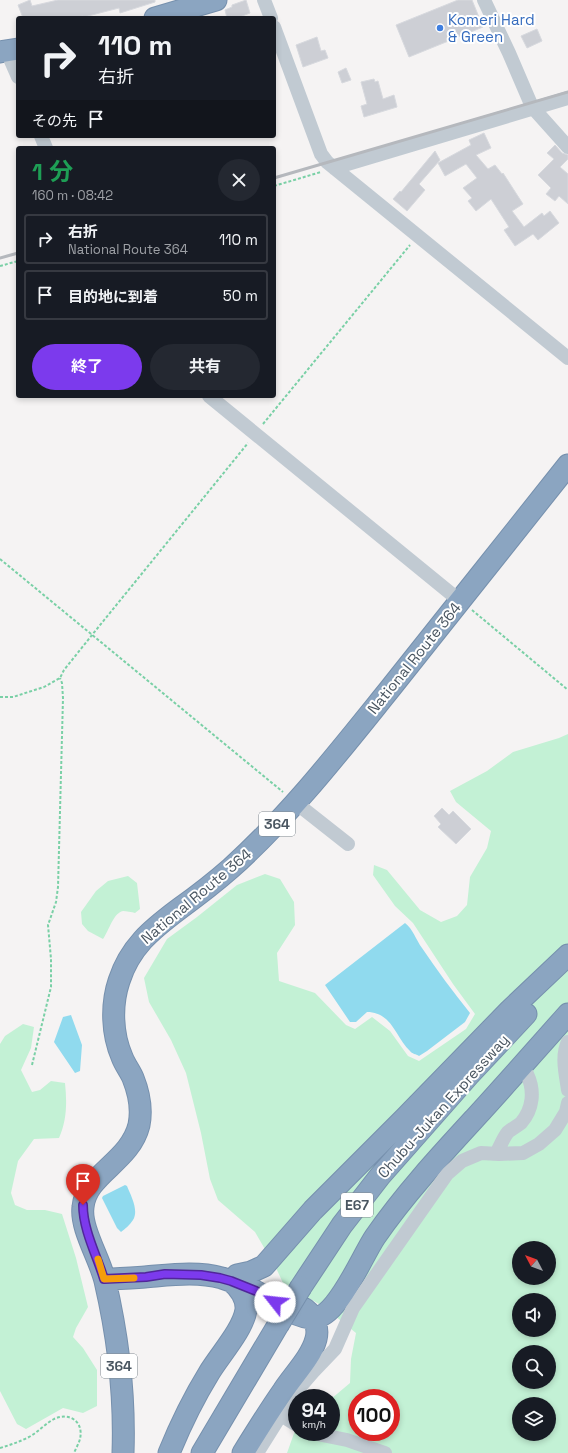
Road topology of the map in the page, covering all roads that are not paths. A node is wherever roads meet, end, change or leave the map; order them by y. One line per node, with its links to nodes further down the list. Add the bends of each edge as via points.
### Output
1 (216, 0): 4 (highway)
2 (264, 0): 5 (street)
3 (484, 0): 10 (street)
4 (161, 16)
5 (270, 16)
6 (276, 32): 12 (street, via 322,154)
7 (9, 50): 8 (street)
8 (16, 72)
9 (568, 98): 10 (street)
10 (534, 108): 11 (street); 12 (street)
11 (568, 147)
12 (334, 168): 13 (street)
13 (568, 358)
14 (211, 398): 16 (street)
15 (568, 465): 16 (highway, National Route 364 / 364)
16 (460, 601): 17 (highway, National Route 364 / 364)
17 (296, 803): 18 (street); 30 (highway, National Route 364 / 364, via 248,853 146,936 135,949 119,981 114,1000 116,1038 121,1056 138,1093 140,1108 139,1123 129,1148 95,1181 83,1205 83,1217)
18 (348, 844)
19 (568, 956): 22 (highway)
20 (568, 971): 22 (highway, Chubu-Jukan Expressway / E67)
21 (568, 1014): 31 (highway, via 407,1196 379,1232 333,1307)
22 (515, 1016): 27 (highway, Chubu-Jukan Expressway / E67)
23 (568, 1042): 25 (street, via 565,1068)
24 (527, 1074): 28 (street, via 532,1084 528,1115 508,1132)
25 (568, 1090)
26 (568, 1103): 28 (street, via 566,1112 555,1130 539,1144 523,1153)
27 (413, 1124): 29 (highway, via 313,1210 264,1266); 37 (highway, Chubu-Jukan Expressway / E67, bridge, via 380,1176 301,1287)
28 (496, 1154): 32 (street, via 481,1153 462,1161 447,1174 353,1308 335,1350 294,1394)
29 (234, 1278): 30 (highway, via 165,1274); 31 (highway, via 295,1313); 36 (highway, via 245,1301 242,1322 192,1403)
30 (104, 1279): 35 (highway, National Route 364 / 364, via 120,1376)
31 (314, 1318): 38 (highway, via 317,1334 313,1346)
32 (281, 1415): 33 (street); 39 (street)
33 (288, 1419)
34 (340, 1439): 40 (street)
35 (123, 1453)
36 (169, 1453)
37 (202, 1453)
38 (243, 1453)
39 (257, 1453)
40 (385, 1453)

